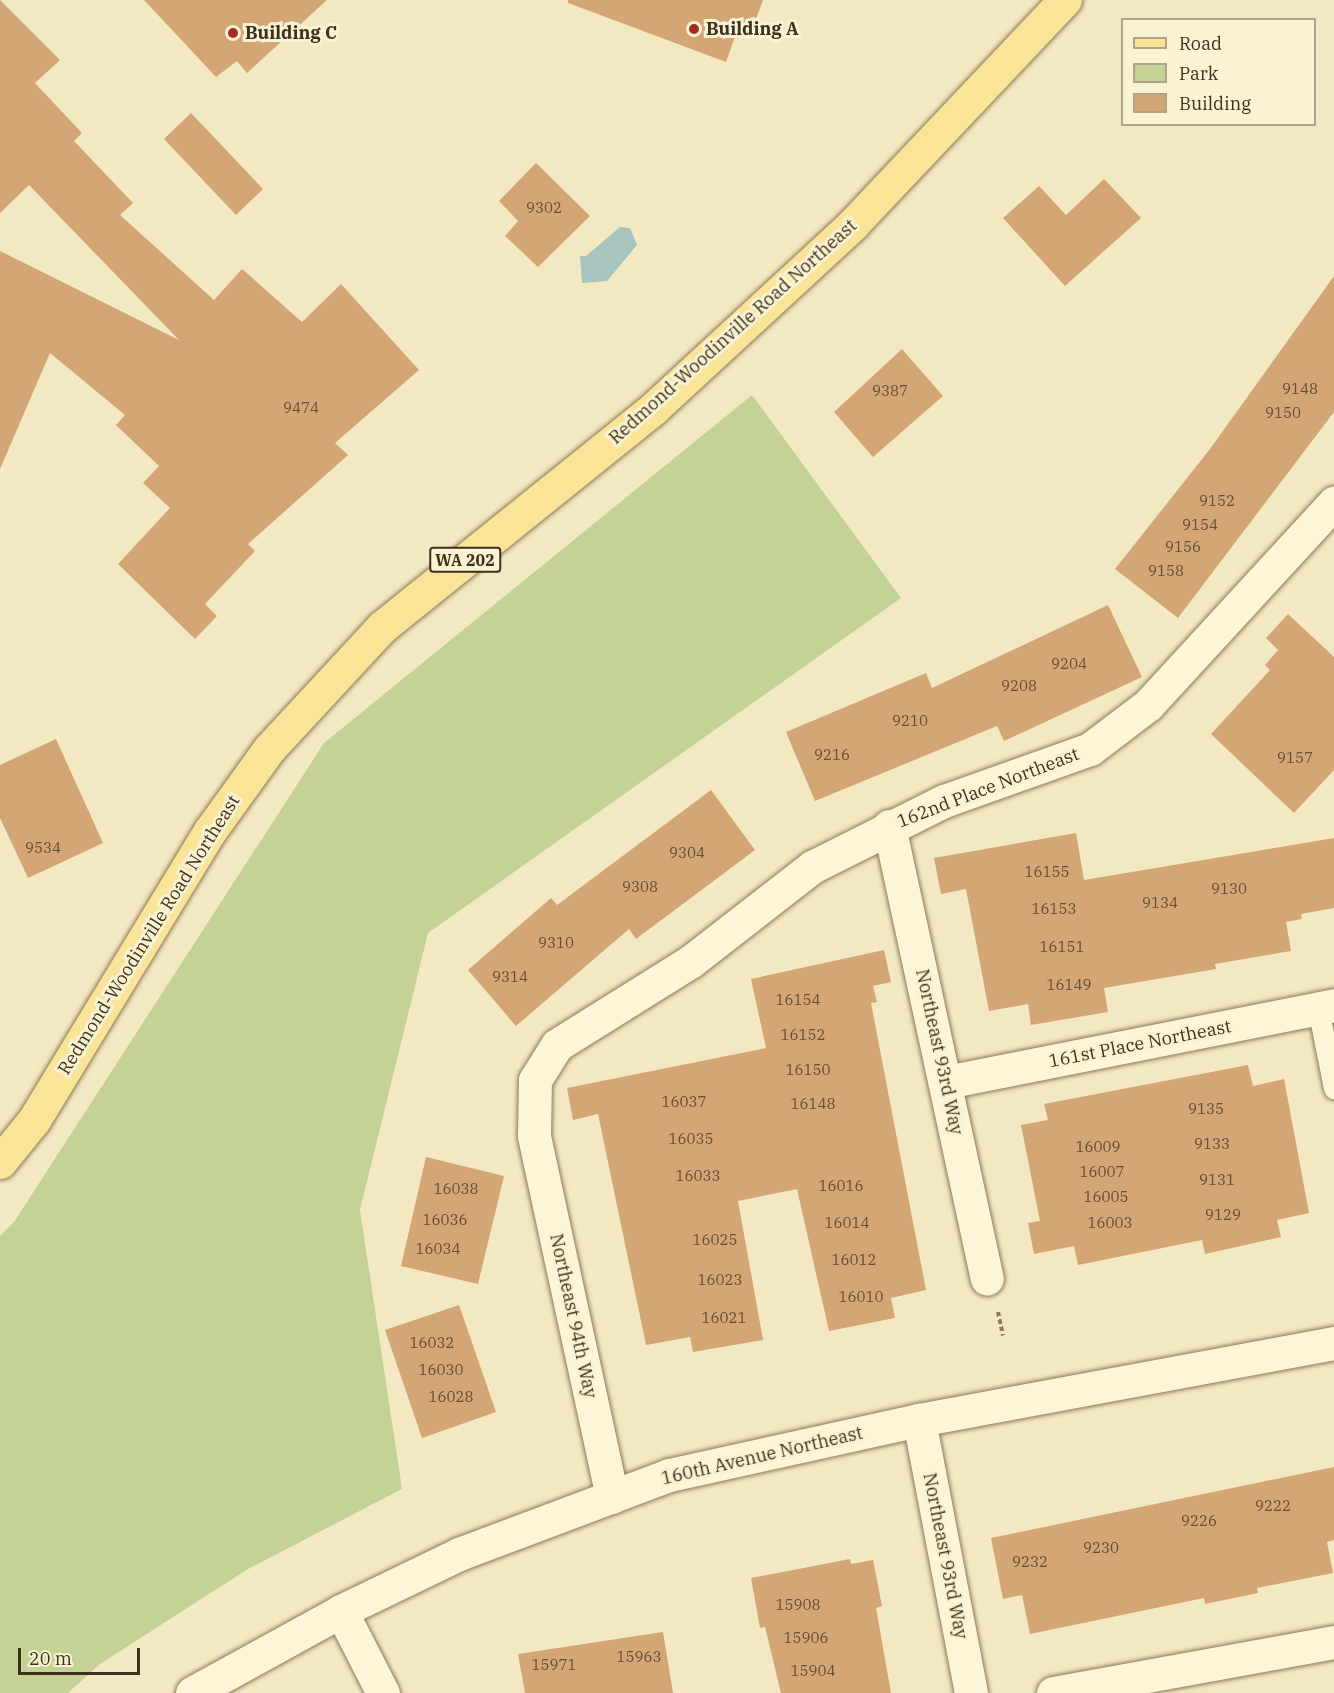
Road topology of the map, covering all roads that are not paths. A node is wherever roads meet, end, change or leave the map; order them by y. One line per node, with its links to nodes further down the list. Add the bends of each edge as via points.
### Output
1 (1065, 0): 8 (main road, Redmond-Woodinville Road Northeast / WA 202, via 852,225 654,408 382,627 269,749 210,831 33,1120)
2 (1334, 502): 3 (street, 162nd Place Northeast, via 1148,705 1090,749)
3 (889, 826): 5 (street, Northeast 93rd Way); 7 (street, 162nd Place Northeast, via 812,867 690,962 557,1045 535,1080)
4 (1326, 1006): 5 (street, 161st Place Northeast); 6 (lane)
5 (946, 1082): 9 (street, Northeast 93rd Way)
6 (1334, 1088)
7 (534, 1135): 12 (street, Northeast 94th Way)
8 (0, 1162)
9 (987, 1278)
10 (1334, 1342): 11 (street, 160th Avenue Northeast)
11 (919, 1420): 12 (street, 160th Avenue Northeast, via 669,1476); 17 (street, Northeast 93rd Way)
12 (612, 1497): 13 (street, 160th Avenue Northeast, via 459,1554)
13 (341, 1611): 15 (street, 160th Avenue Northeast); 16 (street)
14 (1334, 1642): 18 (street)
15 (192, 1693)
16 (383, 1693)
17 (971, 1693)
18 (1053, 1693)

